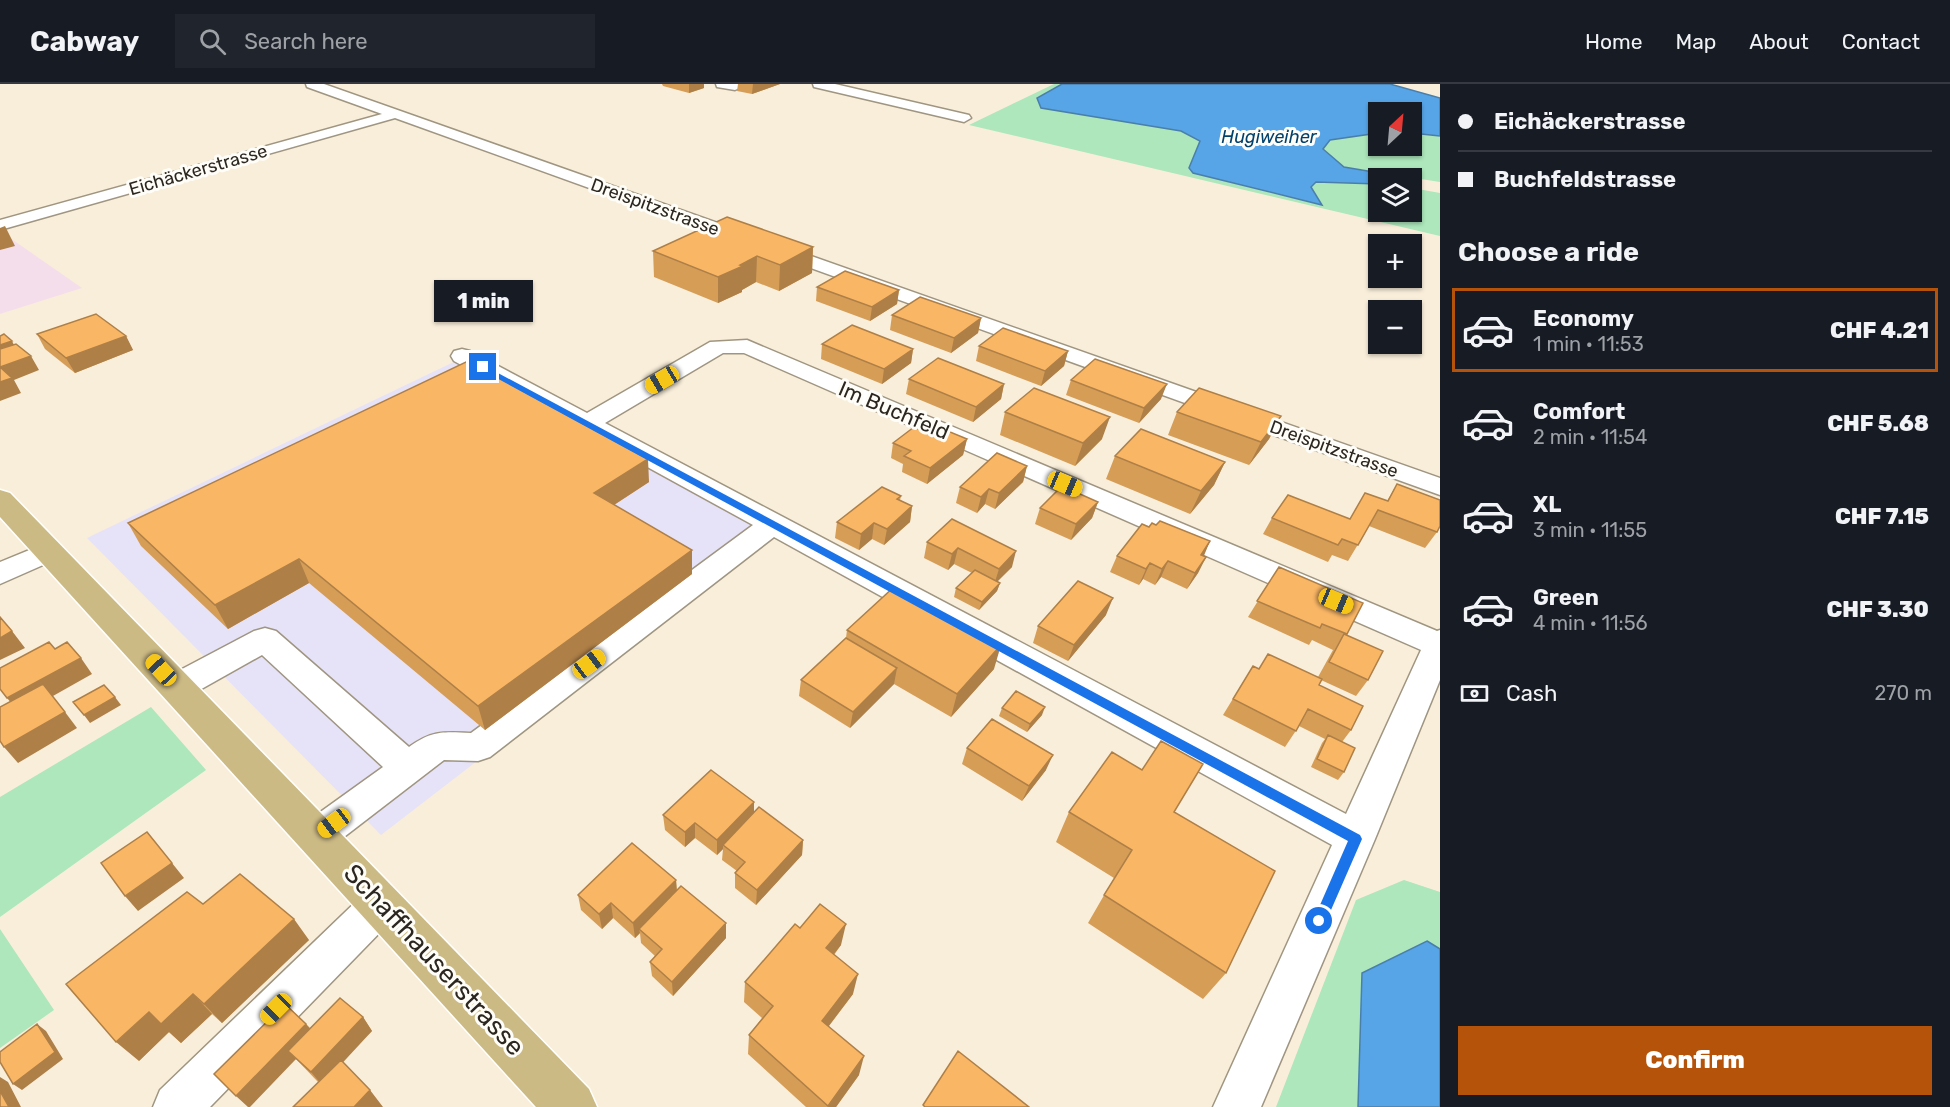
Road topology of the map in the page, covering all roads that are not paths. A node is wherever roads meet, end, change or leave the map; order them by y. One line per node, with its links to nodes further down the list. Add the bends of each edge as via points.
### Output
1 (312, 84): 5 (street, Dreispitzstrasse)
2 (722, 84): 3 (street)
3 (742, 84)
4 (819, 84): 6 (street)
5 (396, 114): 7 (street, Eichäckerstrasse); 10 (street, Dreispitzstrasse)
6 (964, 118)
7 (0, 225)
8 (462, 356): 9 (street)
9 (586, 423): 12 (street); 15 (street, Im Buchfeld, via 718,347 747,346)
10 (1440, 487)
11 (0, 499): 13 (main road, Schaffhauserstrasse)
12 (773, 524): 17 (street, via 478,747 438,746); 19 (street)
13 (49, 551): 14 (street); 16 (main road, Schaffhauserstrasse)
14 (0, 574)
15 (1439, 643): 19 (street)
16 (177, 687): 17 (street, via 265,639); 18 (main road, Schaffhauserstrasse)
17 (408, 768): 18 (street)
18 (318, 836): 20 (main road, Schaffhauserstrasse)
19 (1356, 839): 23 (street)
20 (381, 904): 21 (street); 22 (main road, Schaffhauserstrasse)
21 (177, 1107)
22 (571, 1107)
23 (1237, 1107)

